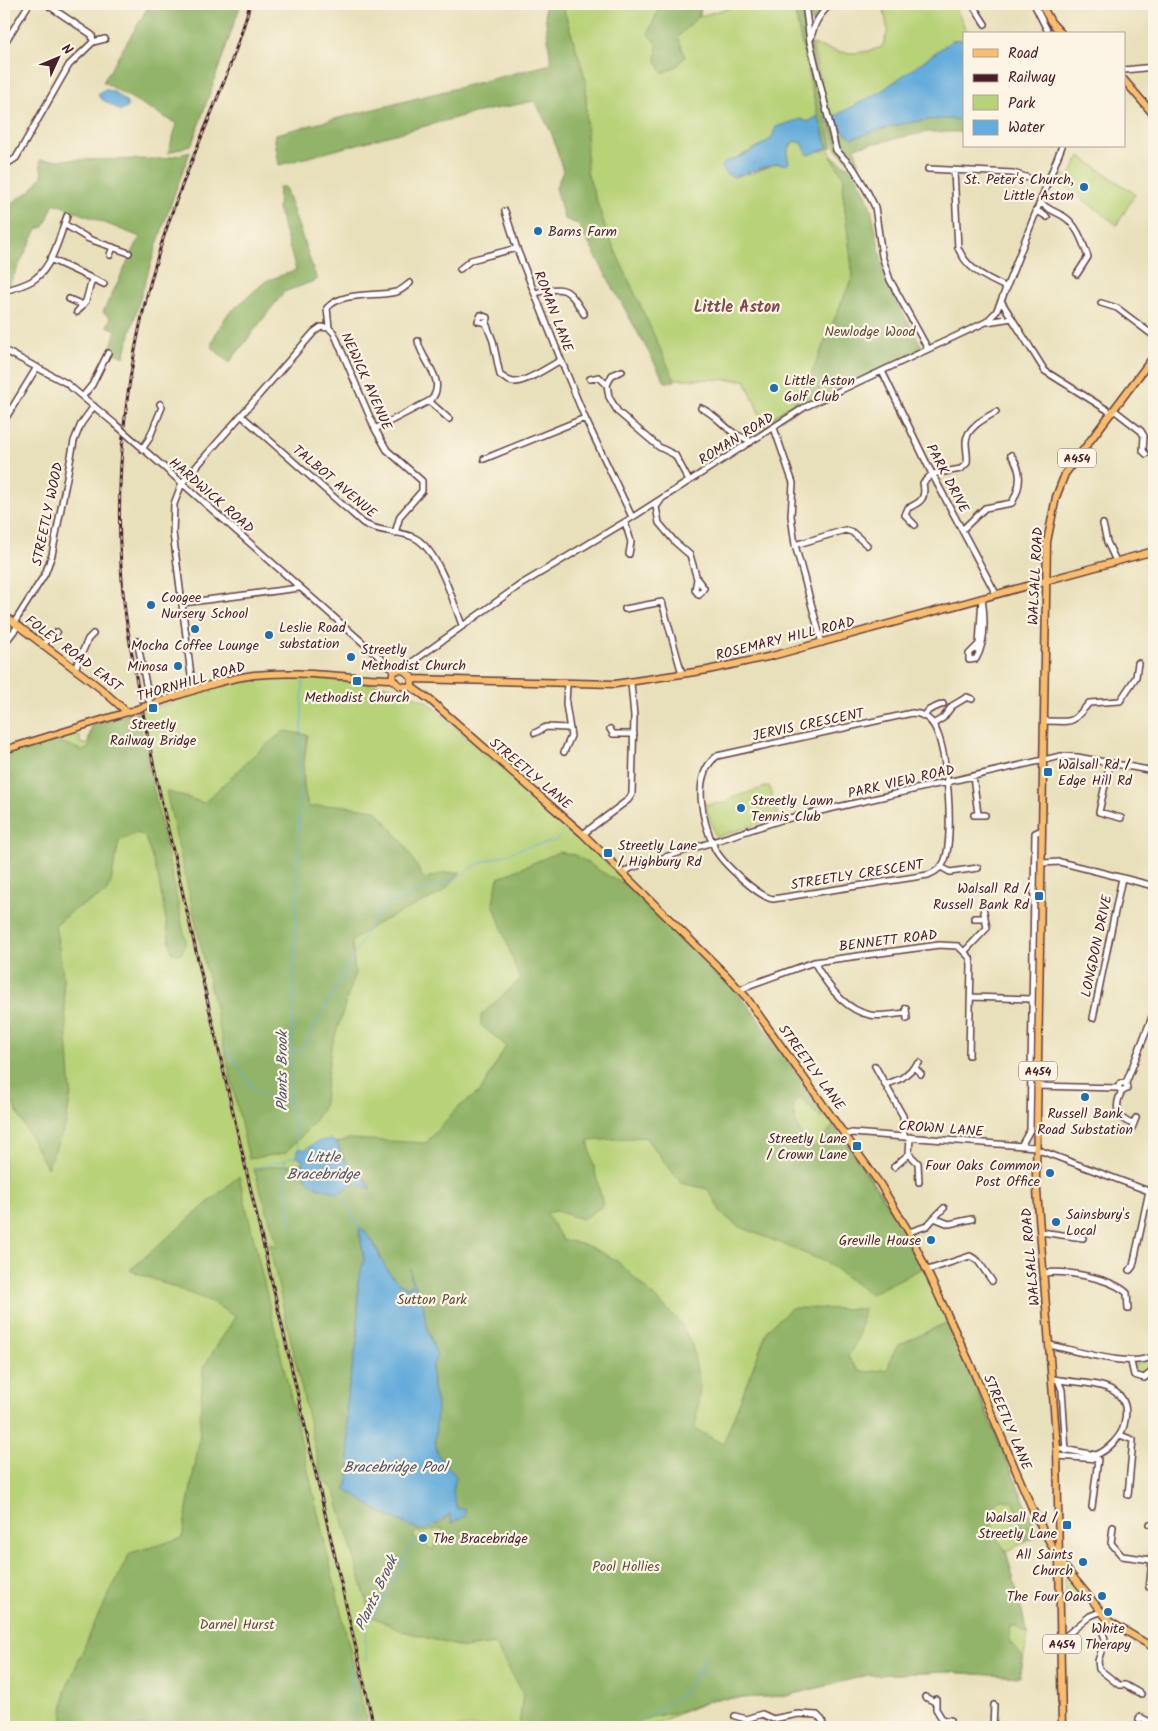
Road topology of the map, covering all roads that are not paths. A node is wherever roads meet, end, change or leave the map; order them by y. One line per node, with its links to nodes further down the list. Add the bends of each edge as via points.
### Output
1 (28, 4): 14 (street)
2 (46, 4): 12 (street, via 92,35)
3 (805, 4): 13 (street)
4 (832, 4): 13 (street, via 814,26)
5 (972, 4): 8 (street)
6 (1034, 4): 9 (street)
7 (1041, 4): 10 (main road)
8 (985, 24)
9 (1048, 32)
10 (1060, 32)
11 (106, 39): 12 (street)
12 (93, 42): 20 (street, via 69,65 16,158)
13 (810, 42): 55 (street, via 836,150 868,191 875,207 882,256 890,280)
14 (4, 44)
15 (1154, 67): 16 (street)
16 (1126, 70)
17 (1126, 82): 18 (main road)
18 (1154, 115)
19 (1061, 148): 23 (street, ROMAN ROAD)
20 (4, 166)
21 (928, 169): 22 (street)
22 (954, 171): 23 (street, via 1013,172); 40 (street, via 958,248 969,267)
23 (1047, 184): 24 (street, ROMAN ROAD)
24 (1040, 202): 25 (street, ROMAN ROAD); 36 (street, via 1048,210 1064,217 1082,240 1088,257)
25 (1036, 210): 28 (street); 40 (street, ROMAN ROAD)
26 (505, 211): 31 (street, ROMAN LANE)
27 (68, 216): 29 (street)
28 (1047, 216)
29 (64, 224): 30 (street, via 89,239); 34 (street)
30 (113, 247): 32 (street); 33 (street)
31 (517, 248): 35 (street, via 471,260); 42 (street, ROMAN LANE)
32 (129, 253)
33 (110, 255)
34 (50, 258): 37 (street); 41 (street, via 36,279)
35 (460, 269)
36 (1077, 274)
37 (92, 279): 39 (street); 46 (street)
38 (410, 283): 52 (street, NEWICK AVENUE, via 398,292 330,304 327,308)
39 (104, 284)
40 (1007, 288): 44 (street, ROMAN ROAD)
41 (4, 291)
42 (535, 293): 48 (street, via 562,289 570,292); 59 (street, ROMAN LANE)
43 (69, 299): 46 (street)
44 (1001, 301): 49 (street); 50 (street, ROMAN ROAD)
45 (1101, 303): 53 (street, via 1113,306)
46 (83, 305): 47 (street)
47 (77, 312)
48 (584, 314)
49 (1012, 318): 50 (street); 70 (street, via 1045,370)
50 (986, 322): 55 (street, ROMAN ROAD)
51 (486, 324): 59 (street, via 500,375 509,381 524,380)
52 (329, 328): 72 (street, via 321,327 314,332); 77 (street, NEWICK AVENUE, via 334,333)
53 (1154, 336)
54 (418, 341): 66 (street, via 437,383 436,393)
55 (928, 349): 62 (street, ROMAN ROAD)
56 (4, 350): 60 (street, HARDWICK ROAD)
57 (108, 353): 65 (street)
58 (1154, 356): 70 (main road, WALSALL ROAD / A454)
59 (560, 360): 73 (street, ROMAN LANE)
60 (37, 367): 65 (street, HARDWICK ROAD); 75 (street)
61 (622, 371): 64 (street, via 612,376)
62 (882, 371): 76 (street, ROMAN ROAD, via 805,408); 83 (street, PARK DRIVE)
63 (590, 379): 64 (street, via 599,377)
64 (607, 385): 84 (street, via 609,397 618,412 675,456)
65 (83, 396): 69 (street, HARDWICK ROAD)
66 (429, 401): 74 (street); 77 (street)
67 (160, 404): 79 (street, via 162,407)
68 (710, 405): 78 (street, via 704,409)
69 (94, 406): 79 (street, HARDWICK ROAD, bridge); 106 (street, STREETLY WOOD, via 74,441 46,574)
70 (1113, 411): 80 (street, via 1142,431); 99 (main road, WALSALL ROAD / A454, via 1065,474 1050,525)
71 (996, 412): 83 (street, via 981,420 970,432 966,440 967,463 961,469)
72 (242, 416): 85 (street); 92 (street, TALBOT AVENUE, via 363,523 370,528)
73 (585, 418): 82 (street); 87 (street, ROMAN LANE)
74 (449, 419)
75 (4, 420)
76 (774, 428): 78 (street, ROMAN ROAD); 93 (street, via 793,483 791,516)
77 (375, 430): 92 (street, NEWICK AVENUE, via 387,450 422,481 422,490 400,516)
78 (751, 442): 84 (street, ROMAN ROAD)
79 (142, 449): 85 (street, HARDWICK ROAD)
80 (1142, 453)
81 (1011, 455): 91 (street, via 1019,465 1020,478 1012,503 985,508)
82 (484, 459)
83 (932, 474): 89 (street, via 923,483 925,495 922,502 908,508 905,516); 91 (street, PARK DRIVE)
84 (689, 481): 86 (street, ROMAN ROAD)
85 (182, 484): 100 (street, HARDWICK ROAD); 103 (street, via 174,504 173,533)
86 (664, 496): 87 (street, ROMAN ROAD); 98 (street, via 656,507 659,523 690,555)
87 (632, 517): 88 (street, ROMAN ROAD)
88 (625, 522): 96 (street, via 631,542); 107 (street, ROMAN ROAD, via 520,585)
89 (915, 524)
90 (1103, 524): 97 (street)
91 (963, 529): 101 (street, PARK DRIVE)
92 (395, 533): 107 (street, TALBOT AVENUE, via 416,538 436,560)
93 (795, 545): 94 (street, via 845,530); 111 (street)
94 (867, 545)
95 (1154, 551): 97 (main road, ROSEMARY HILL ROAD)
96 (629, 554)
97 (1116, 561): 99 (main road, ROSEMARY HILL ROAD)
98 (696, 579)
99 (1045, 580): 101 (main road, ROSEMARY HILL ROAD); 129 (main road, WALSALL ROAD / A454)
100 (299, 588): 103 (street); 117 (street, HARDWICK ROAD)
101 (996, 594): 102 (main road, ROSEMARY HILL ROAD)
102 (982, 598): 111 (main road, ROSEMARY HILL ROAD); 114 (street)
103 (183, 603): 123 (street)
104 (625, 610): 118 (street, via 662,602)
105 (4, 615): 106 (main road, FOLEY ROAD EAST)
106 (16, 625): 112 (street, STREETLY WOOD); 113 (main road, FOLEY ROAD EAST)
107 (462, 625): 117 (street, ROMAN ROAD)
108 (57, 632): 113 (street)
109 (93, 634): 116 (street, via 86,642)
110 (137, 641): 126 (street)
111 (822, 643): 118 (main road, ROSEMARY HILL ROAD)
112 (4, 644)
113 (42, 645): 116 (main road, FOLEY ROAD EAST)
114 (977, 650)
115 (1138, 663): 129 (street, via 1136,677 1120,701 1089,703 1073,721)
116 (75, 669): 127 (main road, FOLEY ROAD EAST)
117 (398, 671): 119 (main road); 121 (main road, STREETLY LANE, via 407,672)
118 (682, 674): 120 (main road, ROSEMARY HILL ROAD)
119 (392, 679): 121 (main road, THORNHILL ROAD, via 402,687); 123 (main road, THORNHILL ROAD, via 262,675)
120 (630, 682): 122 (main road, ROSEMARY HILL ROAD); 136 (street)
121 (411, 683): 122 (main road, ROSEMARY HILL ROAD); 147 (main road, STREETLY LANE)
122 (567, 684): 132 (street)
123 (193, 691): 126 (main road, THORNHILL ROAD)
124 (969, 696): 130 (street, via 952,706 943,718)
125 (943, 704): 128 (street)
126 (147, 706): 127 (main road, THORNHILL ROAD, bridge)
127 (127, 712): 137 (main road, THORNHILL ROAD)
128 (924, 716): 130 (street); 148 (street, JERVIS CRESCENT, via 904,715 717,756 706,766 702,782 703,808)
129 (1044, 721): 139 (main road, WALSALL ROAD / A454)
130 (933, 724): 143 (street)
131 (541, 728): 132 (street); 134 (street); 135 (street)
132 (568, 728): 138 (street)
133 (610, 729): 136 (street, via 613,734)
134 (535, 733)
135 (545, 734)
136 (634, 734): 147 (street, via 632,794)
137 (4, 750)
138 (567, 750)
139 (1043, 760): 140 (street, PARK VIEW ROAD, via 1069,756); 142 (street, PARK VIEW ROAD); 146 (main road, WALSALL ROAD / A454)
140 (1110, 763): 141 (street, PARK VIEW ROAD); 145 (street, via 1099,812)
141 (1154, 771)
142 (973, 776): 143 (street, PARK VIEW ROAD); 144 (street, via 976,815)
143 (947, 782): 148 (street, PARK VIEW ROAD, via 781,820); 150 (street, STREETLY CRESCENT, via 947,848)
144 (985, 815)
145 (1121, 818)
146 (1042, 830): 149 (main road, WALSALL ROAD / A454); 162 (street, WALSALL ROAD, via 1036,833)
147 (583, 834): 152 (main road, STREETLY LANE)
148 (712, 842): 150 (street, STREETLY CRESCENT, via 719,854 756,891 773,899 928,875); 152 (street, PARK VIEW ROAD)
149 (1042, 862): 153 (street, via 1060,862); 170 (main road, WALSALL ROAD / A454)
150 (941, 867): 151 (street, via 950,872)
151 (978, 868)
152 (623, 873): 160 (main road, STREETLY LANE)
153 (1122, 878): 154 (street); 165 (street, LONGDON DRIVE)
154 (1154, 886)
155 (983, 907): 157 (street)
156 (974, 918): 157 (street)
157 (984, 918): 158 (street, via 988,931)
158 (965, 951): 159 (street, BENNETT ROAD, via 950,944); 161 (street, via 971,966)
159 (814, 962): 160 (street, BENNETT ROAD); 164 (street, via 836,994 857,1011 872,1015)
160 (740, 990): 173 (main road, STREETLY LANE)
161 (971, 997): 162 (street); 166 (street)
162 (1031, 999): 176 (street, WALSALL ROAD, via 1030,1130)
163 (1154, 1012): 171 (street, via 1126,1083 1120,1083)
164 (906, 1014)
165 (1093, 1018)
166 (969, 1055)
167 (875, 1070): 169 (street)
168 (921, 1074): 169 (street, via 916,1065 902,1078)
169 (886, 1085): 174 (street, via 903,1116)
170 (1037, 1086): 171 (street); 177 (main road, WALSALL ROAD / A454)
171 (1120, 1090): 172 (street, via 1119,1120)
172 (1134, 1123)
173 (845, 1135): 174 (street, CROWN LANE); 185 (main road, STREETLY LANE)
174 (904, 1137): 175 (street, CROWN LANE)
175 (910, 1137): 176 (street, CROWN LANE); 178 (street)
176 (1021, 1146): 177 (street, CROWN LANE)
177 (1036, 1148): 181 (street, CROWN LANE); 186 (main road, WALSALL ROAD / A454)
178 (909, 1154): 179 (street); 180 (street, via 918,1163)
179 (894, 1167)
180 (919, 1182)
181 (1151, 1192): 189 (street)
182 (944, 1208): 183 (street)
183 (934, 1218): 184 (street, via 948,1224); 185 (street, via 927,1226)
184 (972, 1219)
185 (909, 1232): 188 (main road, STREETLY LANE)
186 (1040, 1232): 187 (street); 190 (main road, WALSALL ROAD / A454)
187 (1083, 1238)
188 (928, 1270): 191 (street, via 970,1256 978,1261); 205 (main road, STREETLY LANE, via 1035,1515)
189 (1130, 1270)
190 (1044, 1273): 192 (street, via 1054,1271 1113,1283 1127,1293); 193 (main road, WALSALL ROAD / A454)
191 (992, 1281)
192 (1128, 1309)
193 (1050, 1345): 195 (street); 196 (main road, WALSALL ROAD / A454)
194 (1152, 1357): 195 (street); 195 (street, via 1153,1371 1144,1378 1134,1375)
195 (1131, 1362)
196 (1055, 1379): 197 (street, via 1118,1392 1128,1411); 198 (main road, WALSALL ROAD / A454); 199 (street, via 1062,1390)
197 (1120, 1435): 199 (street, via 1096,1455); 201 (street, via 1133,1440)
198 (1057, 1448): 199 (street); 200 (main road, WALSALL ROAD / A454)
199 (1066, 1450)
200 (1057, 1456): 202 (street, via 1098,1460); 205 (main road, WALSALL ROAD / A454)
201 (1128, 1495)
202 (1092, 1507)
203 (1113, 1527): 207 (street, via 1109,1544 1122,1556)
204 (1154, 1541): 206 (street)
205 (1056, 1548): 208 (main road, WALSALL ROAD / A454)
206 (1154, 1550): 207 (street)
207 (1152, 1560): 211 (street)
208 (1060, 1561): 209 (main road); 210 (main road, A454)
209 (1068, 1574): 210 (main road); 212 (main road)
210 (1061, 1575): 214 (main road, A454)
211 (1151, 1583)
212 (1100, 1612): 213 (main road); 214 (street, via 1090,1616)
213 (1109, 1621): 215 (main road); 216 (street, via 1102,1630 1105,1639 1098,1664 1099,1669)
214 (1062, 1640): 229 (main road, A454)
215 (1154, 1648)
216 (1112, 1678): 217 (street); 218 (street)
217 (1108, 1684)
218 (1139, 1694)
219 (925, 1697): 222 (street, via 935,1700)
220 (994, 1705): 228 (street)
221 (736, 1716): 226 (street, via 746,1719 762,1714 773,1719 798,1714 817,1715)
222 (942, 1720): 223 (street); 227 (street)
223 (950, 1720)
224 (1139, 1720): 225 (street, via 1140,1717)
225 (1154, 1724)
226 (824, 1727)
227 (947, 1727)
228 (993, 1727)
229 (1062, 1727)

